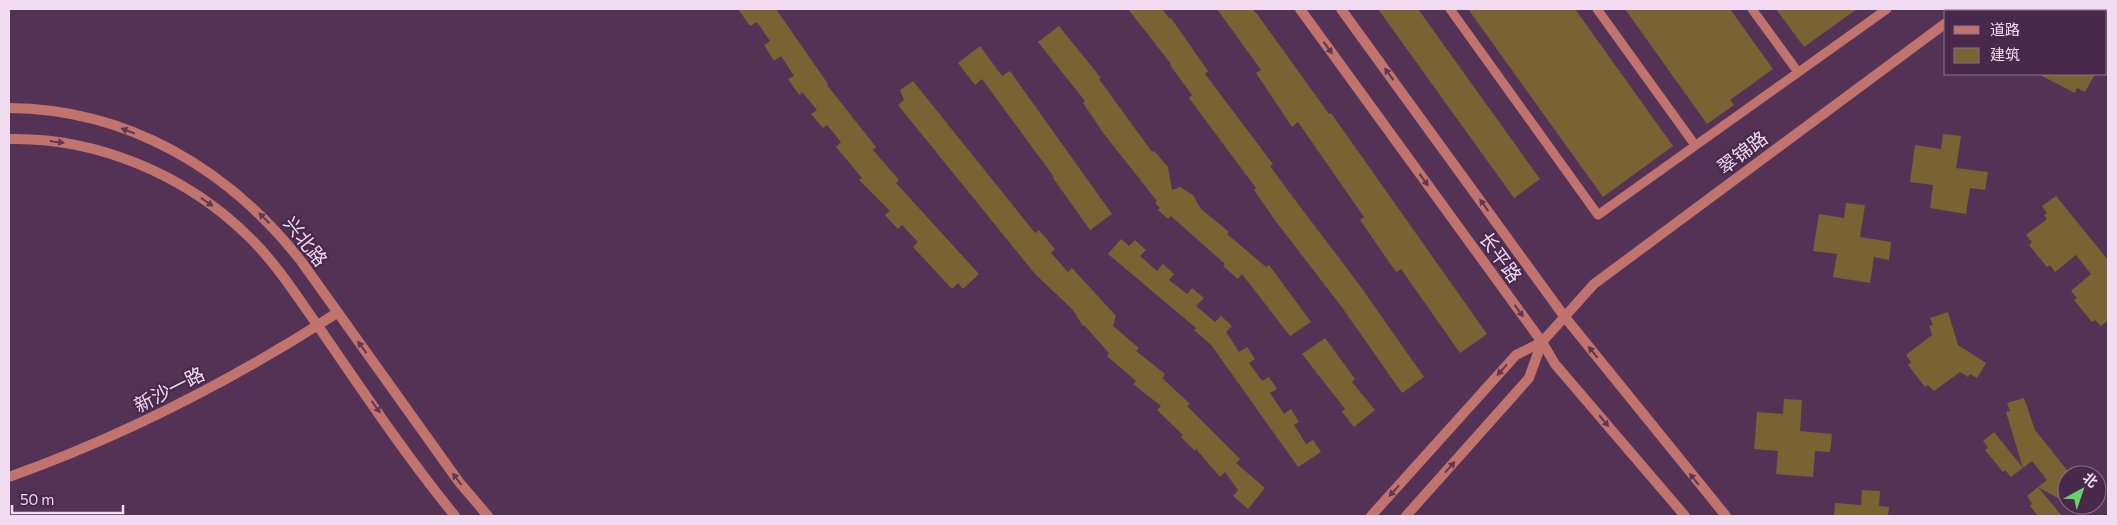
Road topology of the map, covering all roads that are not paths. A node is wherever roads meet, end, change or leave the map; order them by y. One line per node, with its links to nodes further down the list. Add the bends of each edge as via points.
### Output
1 (1300, 9): 15 (street, 长平路, one-way to 15)
2 (1341, 9): 13 (street, 长平路, one-way to 2)
3 (1450, 9): 11 (lane, via 1598,215)
4 (1598, 9): 11 (lane)
5 (1752, 9): 8 (lane)
6 (1887, 9): 8 (lane)
7 (1944, 24): 13 (street, 翠锦路, via 1594,284)
8 (1798, 72): 11 (lane)
9 (9, 108): 12 (street, 兴北路, one-way to 9, via 301,261 264,218 244,198 198,165 148,138 104,123 68,114)
10 (9, 139): 14 (street, 兴北路, one-way to 14, via 90,148 138,164 186,187 249,236 284,277)
11 (1695, 146)
12 (337, 313): 14 (street, 新沙一路); 18 (street, 兴北路, one-way to 12, via 459,482)
13 (1564, 316): 15 (street, 翠锦路); 22 (street, 长平路, one-way to 13)
14 (317, 326): 16 (street, 新沙一路, via 233,376 145,421); 17 (street, 兴北路, one-way to 17)
15 (1542, 342): 19 (street, one-way to 19, via 1516,355); 20 (street, one-way to 15, via 1528,378); 21 (street, 长平路, one-way to 21, via 1555,364)
16 (9, 477)
17 (456, 516)
18 (488, 516)
19 (1371, 516)
20 (1406, 516)
21 (1685, 516)
22 (1726, 516)

